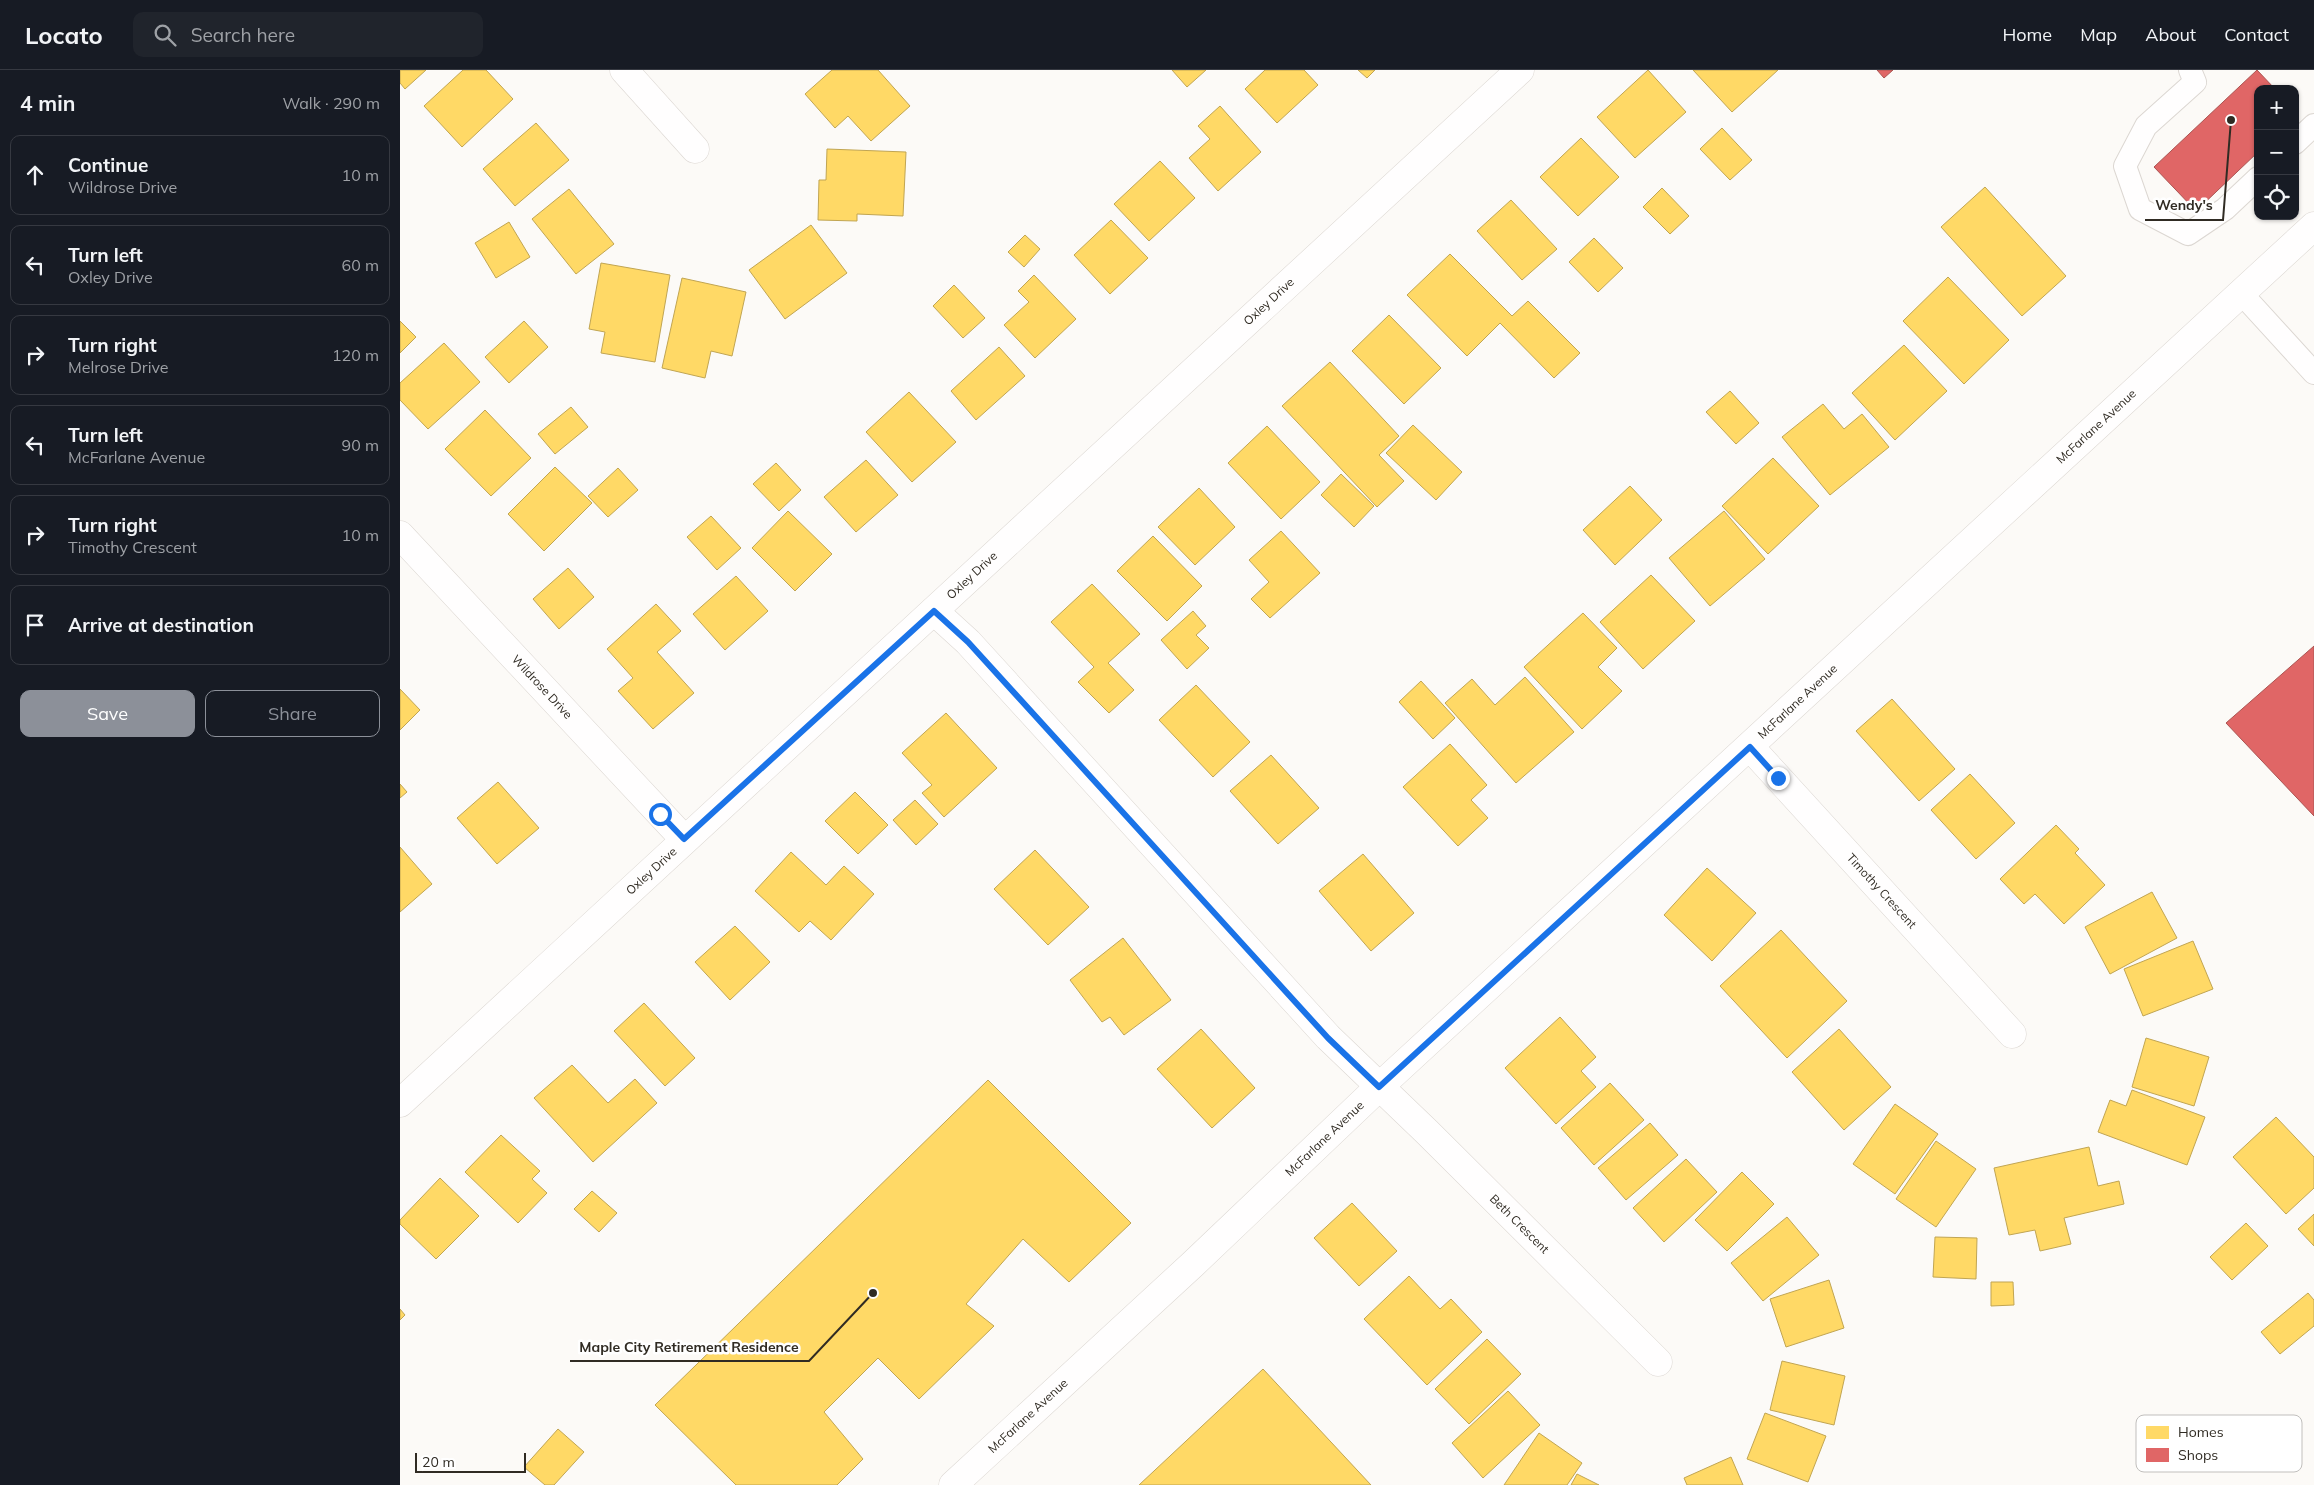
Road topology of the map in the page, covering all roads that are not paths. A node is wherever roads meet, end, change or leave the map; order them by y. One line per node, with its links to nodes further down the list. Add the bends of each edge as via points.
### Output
1 (624, 70): 6 (street)
2 (1520, 70): 12 (street, Oxley Drive)
3 (2190, 70): 7 (lane, via 2195,82 2146,126 2125,166 2140,209 2188,234 2225,209)
4 (2314, 125): 5 (lane)
5 (2299, 139)
6 (695, 149)
7 (2254, 182)
8 (2314, 226): 9 (street, McFarlane Avenue)
9 (2241, 293): 10 (lane); 13 (street, McFarlane Avenue)
10 (2314, 373)
11 (400, 535): 14 (street, Wildrose Drive)
12 (934, 611): 14 (street, Oxley Drive); 16 (street, Beth Crescent, via 968,642 1328,1038)
13 (1750, 747): 15 (street, Timothy Crescent); 16 (street, McFarlane Avenue)
14 (684, 839): 17 (street, Oxley Drive)
15 (2012, 1034)
16 (1379, 1087): 18 (street, Beth Crescent); 19 (street, McFarlane Avenue)
17 (400, 1103)
18 (1658, 1362)
19 (953, 1485)

